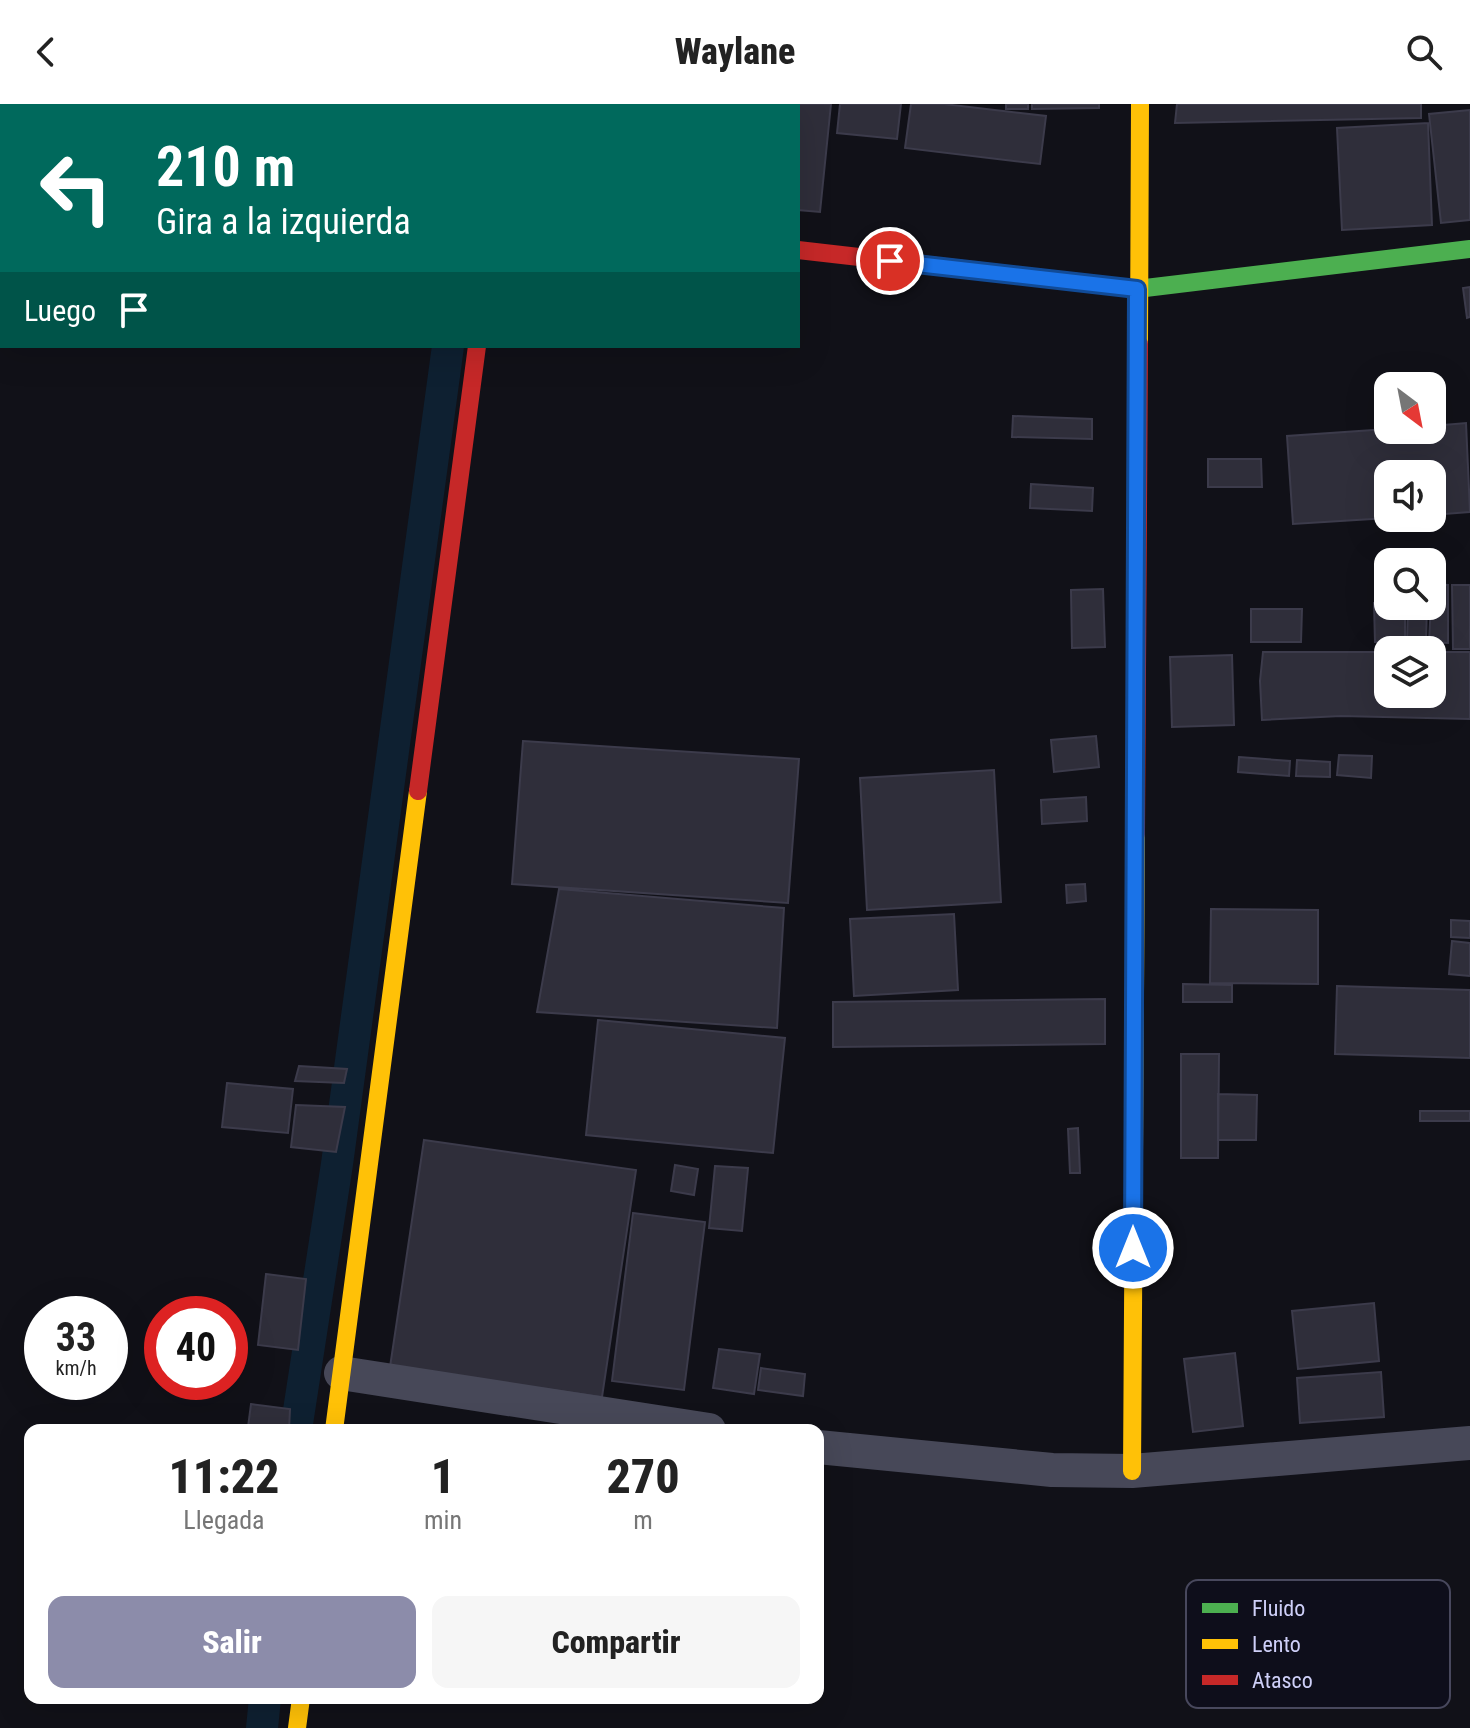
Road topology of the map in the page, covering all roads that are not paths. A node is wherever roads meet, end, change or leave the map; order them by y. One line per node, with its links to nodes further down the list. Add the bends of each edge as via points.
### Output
1 (1140, 104): 4 (street)
2 (1470, 249): 4 (street)
3 (800, 250): 4 (street)
4 (1137, 289): 11 (street)
5 (477, 348): 6 (street)
6 (341, 1373): 7 (street); 8 (street)
7 (335, 1424)
8 (670, 1424)
9 (1470, 1443): 11 (street)
10 (824, 1448): 11 (street, via 1052,1470)
11 (1132, 1471)
12 (300, 1704): 13 (street)
13 (297, 1728)

